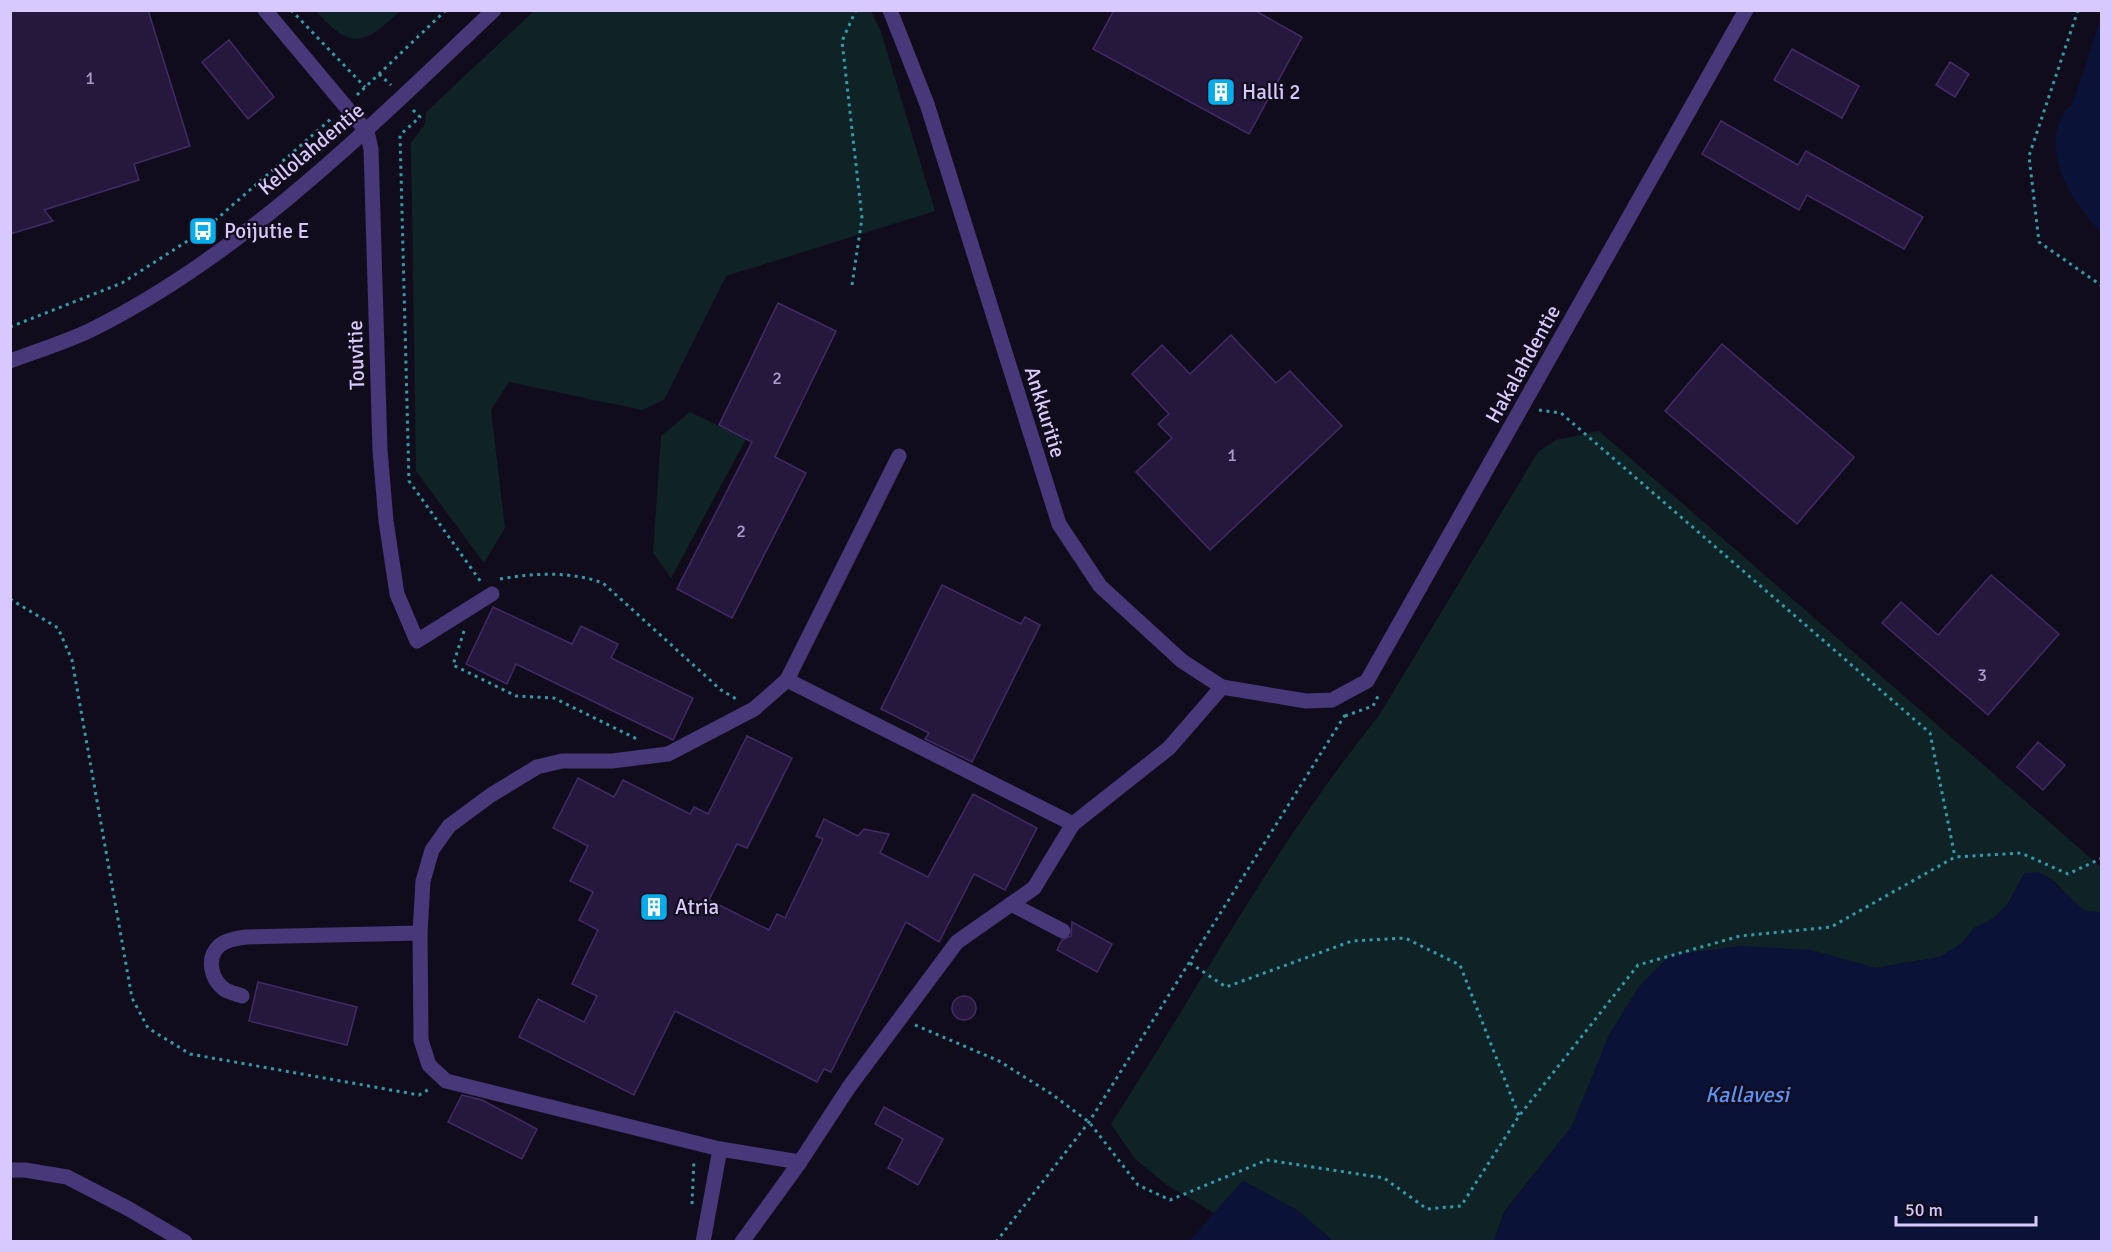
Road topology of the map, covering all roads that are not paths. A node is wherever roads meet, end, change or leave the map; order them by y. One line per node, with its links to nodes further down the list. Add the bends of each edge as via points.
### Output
1 (265, 10): 5 (street)
2 (494, 10): 5 (street, Kellolahdentie)
3 (890, 10): 10 (street, Ankkuritie, via 927,104 1059,524 1100,585 1182,661)
4 (1746, 10): 11 (street, Hakalahdentie, via 1367,681 1332,700)
5 (367, 132): 6 (street, Kellolahdentie, via 203,262 145,300 90,331); 8 (street, Touvitie, via 371,149 380,450 397,594 417,641)
6 (10, 361)
7 (899, 456): 9 (street)
8 (492, 594)
9 (787, 680): 12 (street); 15 (street, via 754,709 668,754 612,761 562,761 537,767 491,795 448,826 432,850 423,881)
10 (1222, 687): 11 (street, Ankkuritie); 12 (street, via 1169,748)
11 (1306, 701)
12 (1073, 824): 13 (street, via 1034,888)
13 (1011, 904): 14 (street); 18 (street, via 957,942 849,1088)
14 (1063, 931)
15 (420, 933): 16 (street, via 232,940 219,945 212,959 212,974 224,990); 17 (street, via 422,1040 429,1065 446,1081)
16 (242, 996)
17 (720, 1149): 18 (street); 21 (street)
18 (800, 1162): 22 (street)
19 (10, 1170): 20 (street, via 67,1177)
20 (185, 1242)
21 (703, 1242)
22 (742, 1242)

